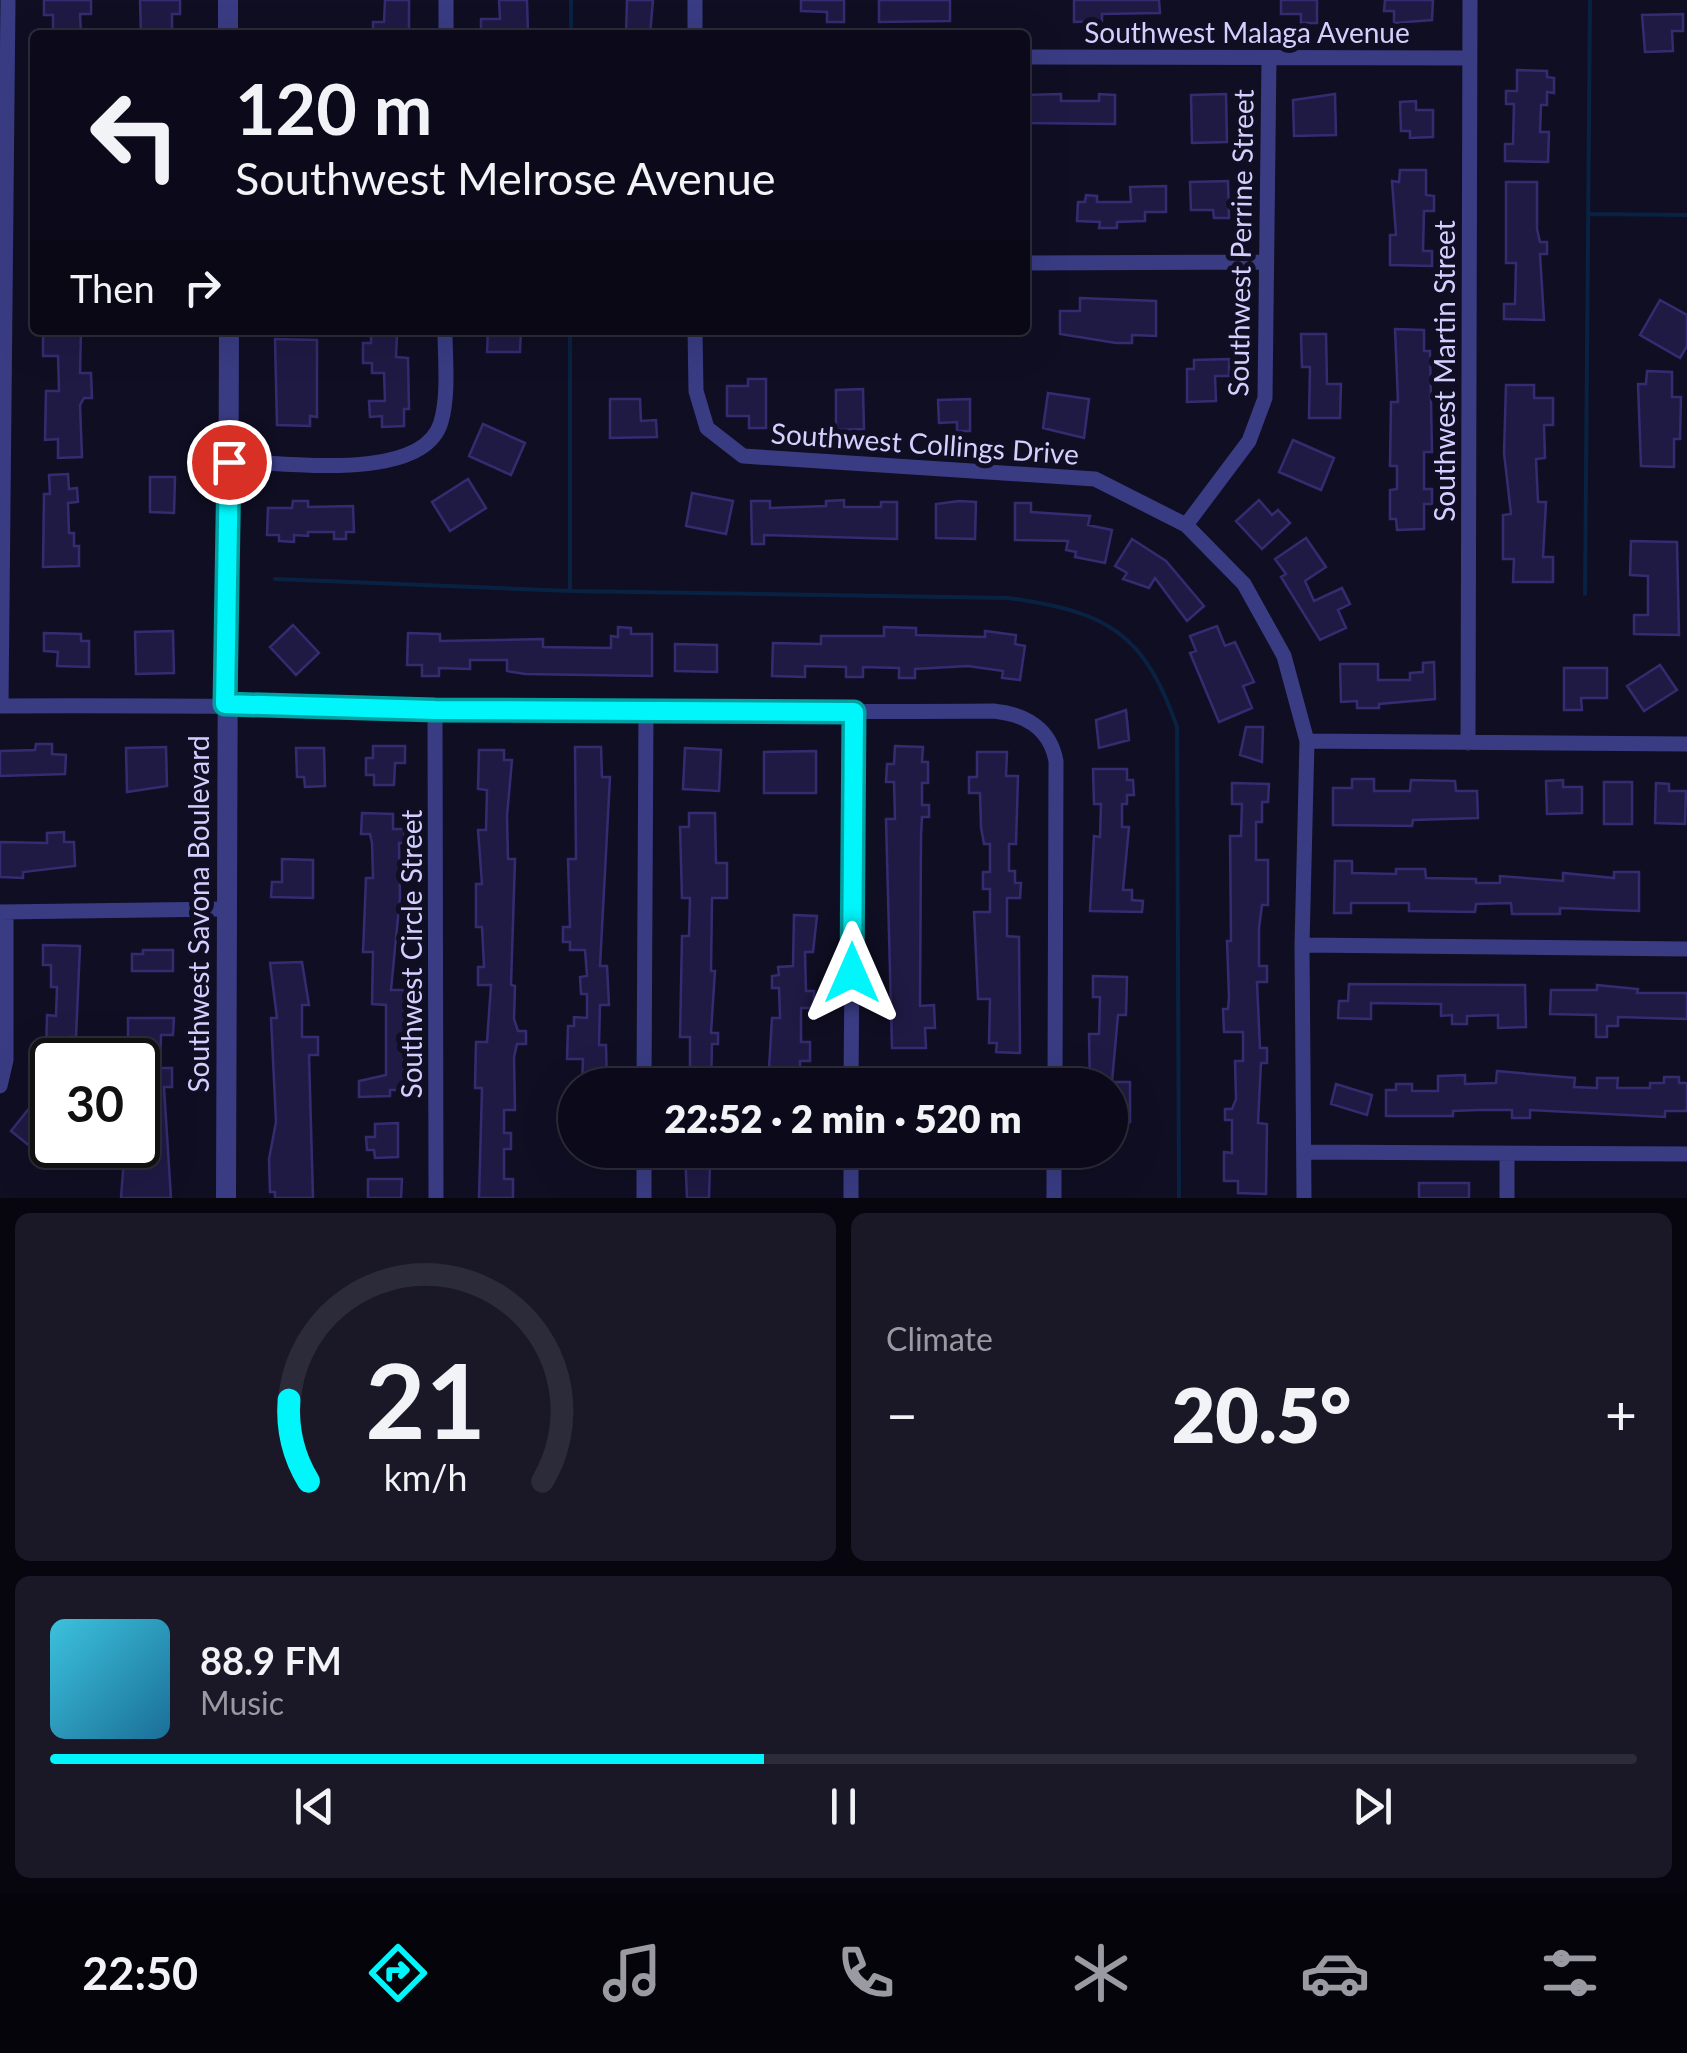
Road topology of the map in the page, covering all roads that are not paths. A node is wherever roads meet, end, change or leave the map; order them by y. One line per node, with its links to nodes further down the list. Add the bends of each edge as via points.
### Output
1 (8, 0): 12 (street)
2 (228, 0): 6 (street)
3 (446, 0): 7 (street)
4 (695, 0): 8 (street)
5 (1470, 0): 11 (street, Southwest Martin Street)
6 (228, 30)
7 (446, 30)
8 (695, 30)
9 (1030, 57): 10 (street, Southwest Malaga Avenue)
10 (1268, 58): 11 (street, Southwest Malaga Avenue); 13 (street, Southwest Perrine Street)
11 (1470, 58): 28 (street, Southwest Martin Street)
12 (4, 87): 15 (street)
13 (1264, 262): 14 (street); 21 (street, Southwest Perrine Street, via 1262,414)
14 (1030, 263)
15 (3, 306): 20 (street)
16 (229, 335): 19 (street, Southwest Savona Boulevard)
17 (445, 335): 19 (street, via 441,423 417,454 389,463)
18 (695, 335): 21 (street, Southwest Collings Drive, via 696,391 707,428 743,456 1095,479)
19 (229, 462): 22 (street, Southwest Savona Boulevard)
20 (2, 492): 23 (street)
21 (1186, 525): 27 (street, Southwest Collings Drive, via 1223,558 1260,606 1284,656)
22 (225, 704): 23 (street); 24 (street); 30 (street, Southwest Savona Boulevard)
23 (1, 706)
24 (435, 710): 25 (street); 45 (street, Southwest Circle Street)
25 (646, 711): 26 (street); 34 (street)
26 (854, 712): 35 (street); 36 (street, via 993,711 1019,716 1047,737 1056,760)
27 (1308, 741): 28 (street); 32 (street, Southwest Collings Drive)
28 (1468, 743): 29 (street)
29 (1687, 744)
30 (225, 910): 31 (street); 44 (street, Southwest Savona Boulevard)
31 (3, 912): 37 (street, via 6,1060)
32 (1302, 945): 33 (street); 38 (street, Southwest Collings Drive)
33 (1687, 949)
34 (644, 1068)
35 (852, 1068)
36 (1055, 1068)
37 (0, 1086)
38 (1304, 1152): 39 (street); 49 (street, Southwest Collings Drive)
39 (1508, 1154): 40 (street); 50 (street)
40 (1687, 1154)
41 (644, 1168): 46 (street)
42 (851, 1168): 47 (street)
43 (1054, 1168): 48 (street)
44 (226, 1198)
45 (436, 1198)
46 (644, 1198)
47 (851, 1198)
48 (1054, 1198)
49 (1304, 1198)
50 (1507, 1198)

